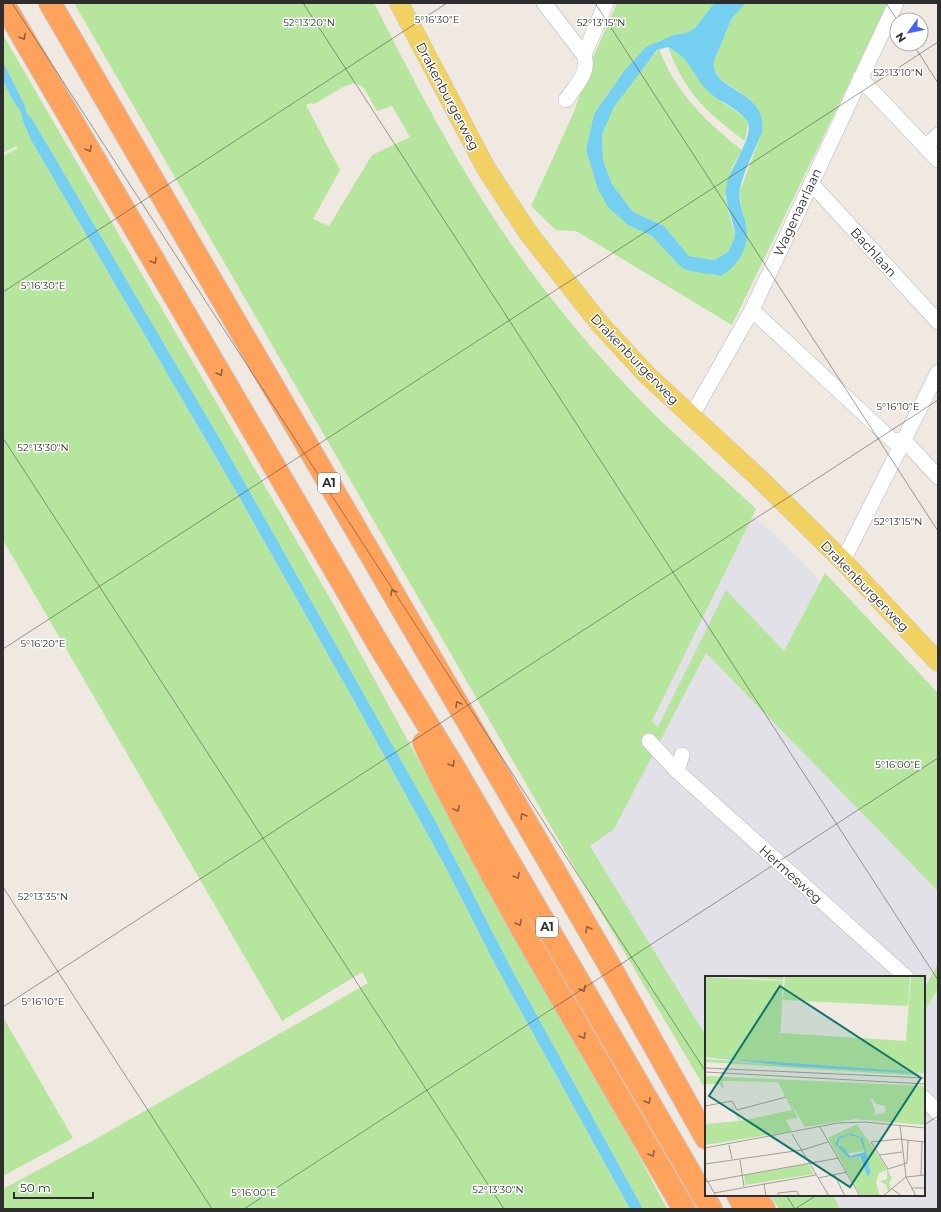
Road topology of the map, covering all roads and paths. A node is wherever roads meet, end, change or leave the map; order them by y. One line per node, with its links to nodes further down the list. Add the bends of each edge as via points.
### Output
1 (3, 3): 21 (highway, A1, one-way to 21)
2 (50, 3): 26 (highway, A1, one-way to 2)
3 (399, 3): 17 (main road, Drakenburgerweg, via 487,170 529,234 600,324 647,375)
4 (544, 3): 7 (street)
5 (606, 3): 7 (street)
6 (896, 3): 8 (street, Wagenaarlaan)
7 (584, 54): 9 (street, via 586,72)
8 (860, 78): 11 (street); 13 (street, Wagenaarlaan)
9 (566, 100)
10 (938, 135): 11 (street)
11 (925, 147): 12 (street)
12 (938, 160)
13 (811, 183): 14 (street, Wagenaarlaan); 15 (street, Bachlaan)
14 (752, 310): 17 (street, Wagenaarlaan); 18 (street, via 893,441)
15 (938, 322)
16 (938, 372): 18 (street)
17 (691, 417): 20 (main road, Drakenburgerweg, via 761,480)
18 (904, 440): 19 (street); 20 (street)
19 (938, 477)
20 (843, 561): 22 (main road, Drakenburgerweg)
21 (380, 648): 34 (highway, A1, one-way to 34, via 440,777 495,879 563,1002); 35 (highway, A1, one-way to 35, via 455,769)
22 (938, 662)
23 (649, 741): 25 (street, Hermesweg)
24 (682, 755): 25 (street)
25 (677, 771): 27 (street, Hermesweg)
26 (608, 963): 30 (highway, A1); 31 (highway, A1)
27 (905, 976)
28 (925, 1099): 29 (street)
29 (938, 1113)
30 (705, 1115)
31 (705, 1136)
32 (738, 1196): 36 (highway)
33 (756, 1196): 37 (highway)
34 (684, 1209)
35 (711, 1209)
36 (745, 1209)
37 (764, 1209)

